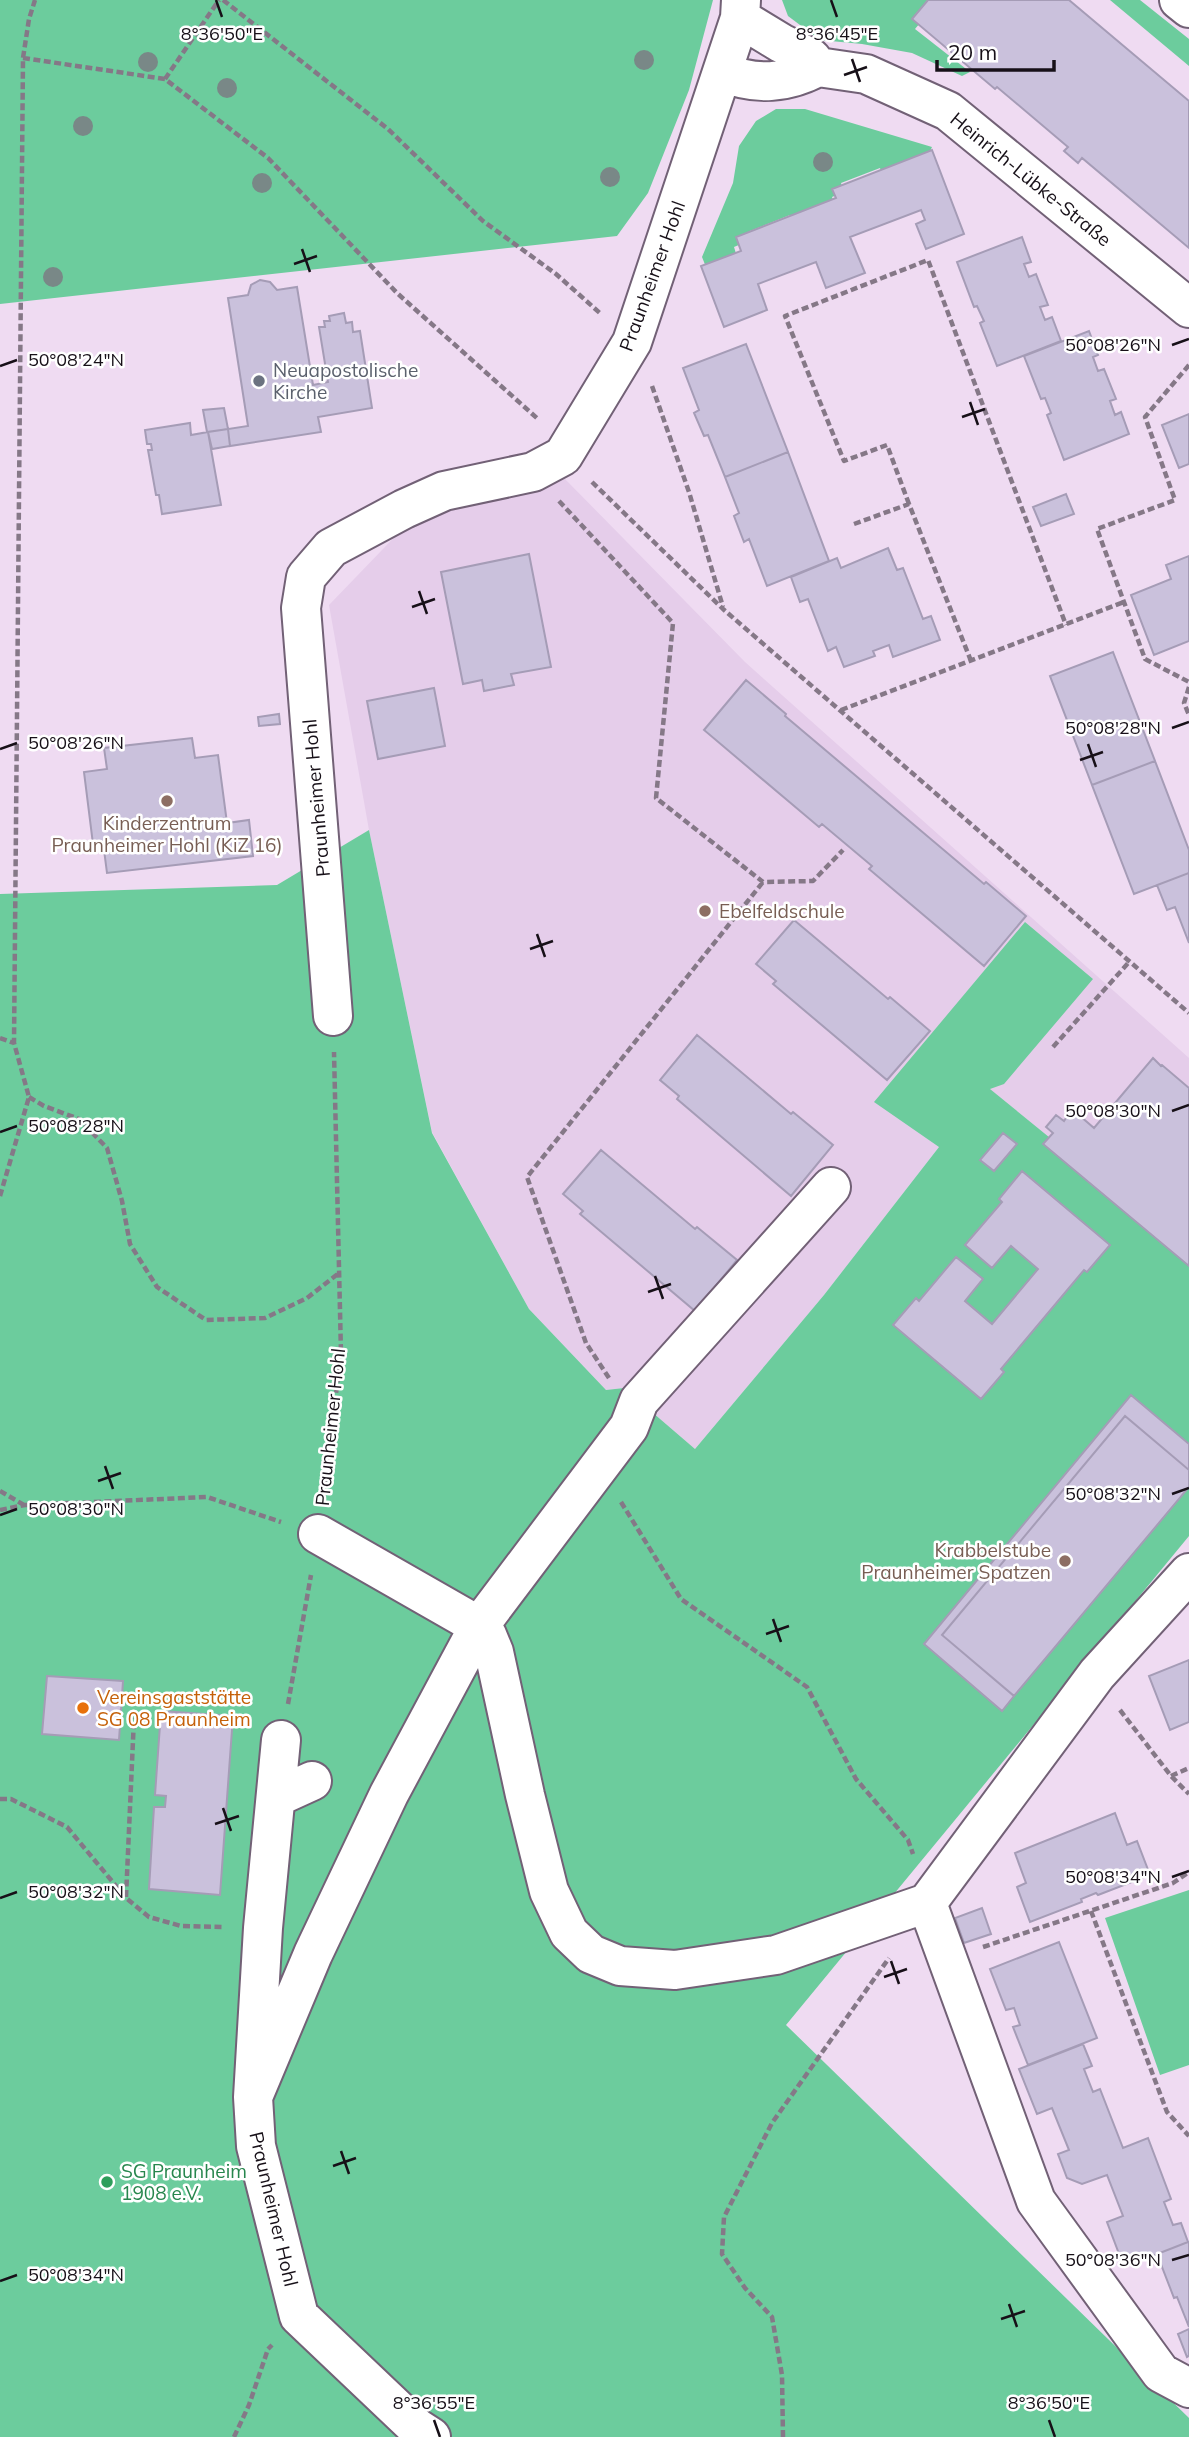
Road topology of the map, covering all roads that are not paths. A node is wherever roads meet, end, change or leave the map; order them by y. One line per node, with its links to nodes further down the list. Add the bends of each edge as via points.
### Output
1 (1179, 0): 2 (street)
2 (1189, 8)
3 (741, 9): 4 (street, Heinrich-Lübke-Straße, via 780,43 811,58); 5 (street, Praunheimer Hohl)
4 (818, 67): 5 (street, via 778,82 740,80); 6 (street, Heinrich-Lübke-Straße, via 866,74 948,111)
5 (722, 72): 7 (street, Praunheimer Hohl, via 632,342 547,451 404,509 331,548 306,577 300,608)
6 (1189, 307)
7 (333, 1016)
8 (831, 1187): 11 (street, via 639,1401 629,1427)
9 (318, 1534): 11 (street)
10 (1189, 1573): 15 (street, via 1097,1674)
11 (479, 1626): 15 (street, via 494,1652 549,1891 569,1933 591,1954 620,1966 675,1970 776,1955); 16 (street, via 389,1794 313,1954)
12 (281, 1740): 14 (street, Praunheimer Hohl)
13 (312, 1781): 14 (street)
14 (277, 1797): 16 (street, Praunheimer Hohl, via 263,1928)
15 (927, 1903): 17 (street, via 1037,2201 1161,2373)
16 (253, 2097): 18 (street, Praunheimer Hohl, via 256,2146 299,2316)
17 (1189, 2388)
18 (431, 2437)

